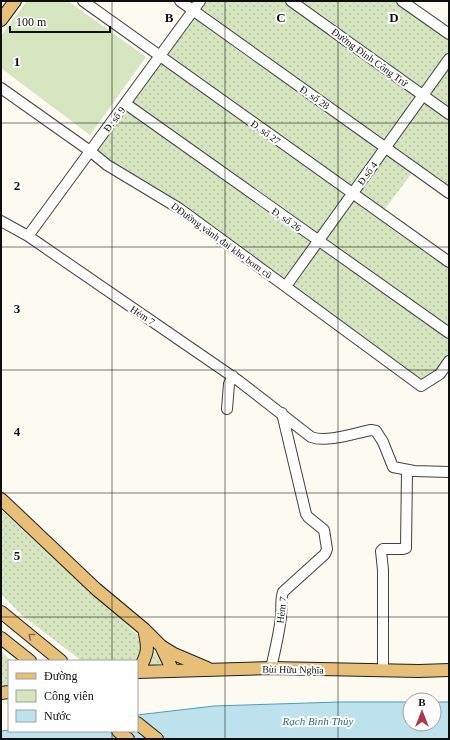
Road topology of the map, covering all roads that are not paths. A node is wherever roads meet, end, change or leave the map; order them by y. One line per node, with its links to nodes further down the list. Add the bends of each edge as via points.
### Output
1 (15, 1): 8 (main road)
2 (83, 1): 10 (street, Đ. số 27)
3 (180, 1): 7 (street, Đ. số 28)
4 (200, 1): 7 (street, Đ. số 9)
5 (291, 1): 13 (street, Đường Đinh Công Trứ)
6 (402, 1): 9 (street)
7 (193, 10): 10 (street, Đ. số 9); 16 (street, Đ. số 28)
8 (1, 20)
9 (449, 34)
10 (160, 56): 14 (street, Đ. số 9); 19 (street, Đ. số 27)
11 (449, 59): 13 (street, Đ.số 4)
12 (1, 88): 17 (street, DĐường vành đai kho bom cũ)
13 (423, 95): 15 (street, Đường Đinh Công Trứ); 16 (street, Đ.số 4)
14 (126, 104): 17 (street, Đ. số 9); 23 (street, Đ, số 26)
15 (449, 114)
16 (386, 148): 18 (street, Đ. số 28); 19 (street, Đ.số 4)
17 (90, 151): 20 (street, DĐường vành đai kho bom cũ, via 107,165); 22 (street, Đ. số 9)
18 (449, 193)
19 (352, 194): 23 (street, Đ.số 4); 24 (street, Đ. số 27)
20 (183, 211): 25 (street, DĐường vành đai kho bom cũ); 27 (street)
21 (1, 221): 22 (street, Hẻm 7)
22 (28, 236): 29 (street, Hẻm 7)
23 (318, 241): 25 (street, Đ.số 4); 26 (street, Đ, số 26)
24 (449, 262)
25 (286, 286): 27 (street, DĐường vành đai kho bom cũ)
26 (449, 333)
27 (365, 344): 28 (street, DĐường vành đai kho bom cũ, via 421,386 440,374)
28 (449, 361)
29 (233, 376): 30 (street, via 229,384); 31 (street, Hẻm 7)
30 (227, 408)
31 (282, 413): 32 (street, Hẻm 7, via 311,437 318,439 376,431 393,467); 41 (street, Hẻm 7, via 306,514 324,530 327,549 325,554 283,592 278,638)
32 (407, 470): 33 (street, Hẻm 7); 44 (street, via 405,548 381,551)
33 (449, 472)
34 (1, 499): 36 (main road, via 96,589)
35 (1, 612): 40 (main road, one-way to 35)
36 (144, 629): 38 (main road); 42 (main road, via 148,646 147,656)
37 (1, 638): 39 (main road)
38 (161, 646): 43 (main road); 46 (main road)
39 (29, 660)
40 (60, 660)
41 (271, 668): 43 (main road, Bùi Hữu Nghĩa); 44 (main road, Bùi Hữu Nghĩa)
42 (138, 670)
43 (212, 670): 46 (main road, Bùi Hữu Nghĩa)
44 (383, 670): 45 (main road, Bùi Hữu Nghĩa)
45 (449, 670)
46 (174, 671): 47 (main road, Bùi Hữu Nghĩa)
47 (138, 672)
48 (138, 724): 51 (main road)
49 (119, 732): 50 (main road)
50 (128, 739)
51 (158, 739)

